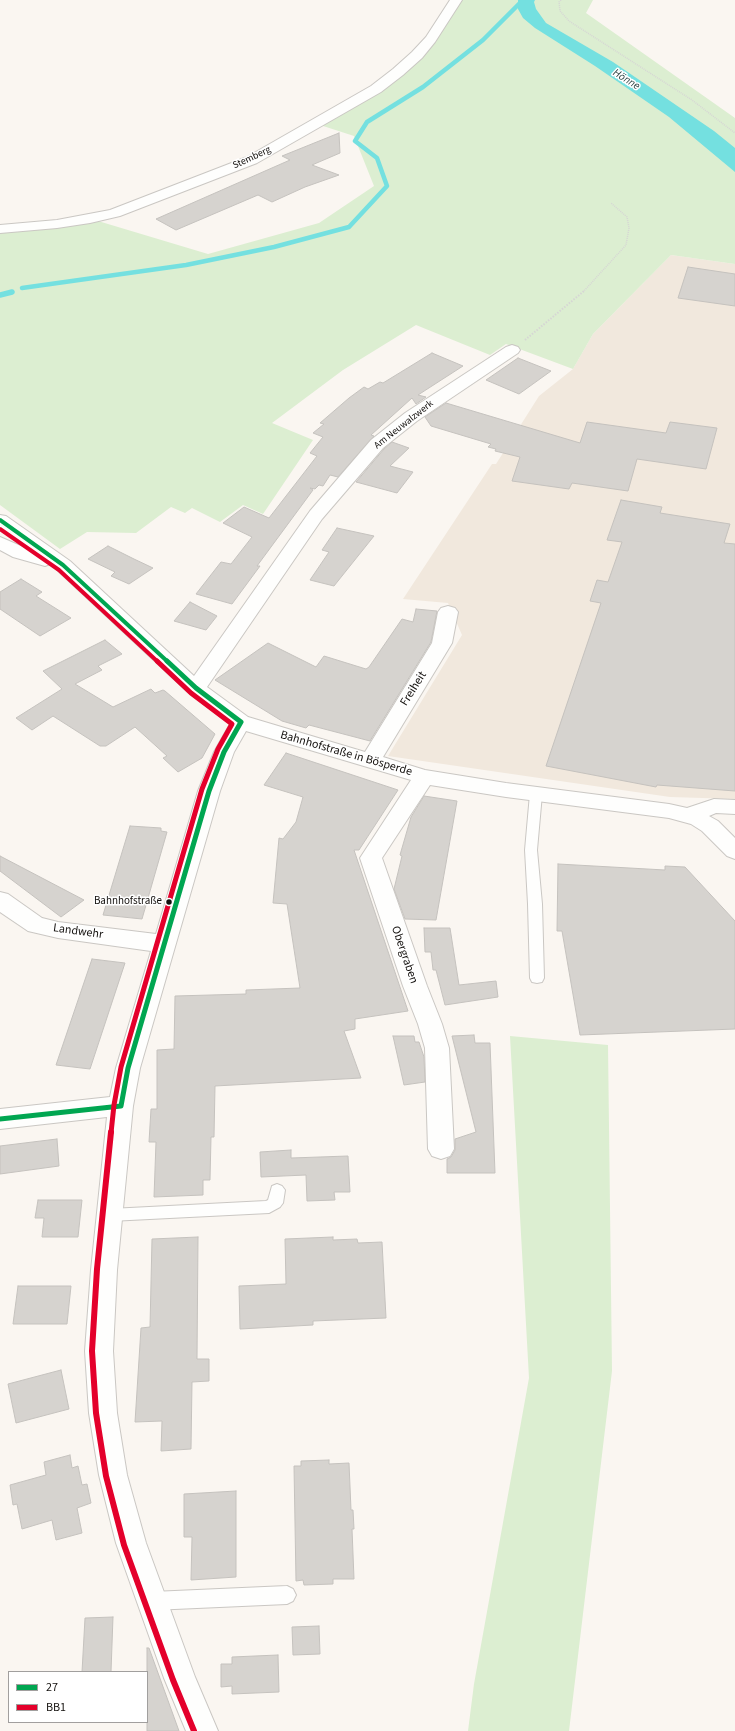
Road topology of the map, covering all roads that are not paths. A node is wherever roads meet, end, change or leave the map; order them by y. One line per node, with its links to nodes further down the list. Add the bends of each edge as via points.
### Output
1 (456, 0): 2 (street, Stemberg, via 432,39 398,72 376,89 252,160 115,213 90,220)
2 (0, 229)
3 (512, 350): 8 (street, Am Neuwalzwerk, via 411,417 377,444 316,515)
4 (0, 520): 6 (street, Bahnhofstraße in Bösperde)
5 (0, 543): 6 (street, Bahnhofstraße in Bösperde, via 20,553)
6 (63, 565): 8 (street, Bahnhofstraße in Bösperde)
7 (448, 612): 10 (street, Freiheit, via 442,643)
8 (196, 688): 9 (street, Bahnhofstraße in Bösperde)
9 (241, 722): 10 (street, Bahnhofstraße in Bösperde); 17 (street, via 224,752 208,791)
10 (370, 761): 11 (street, Bahnhofstraße in Bösperde)
11 (424, 777): 12 (street, Bahnhofstraße in Bösperde); 21 (street, Obergraben, via 371,858 437,1048)
12 (536, 794): 14 (street, Bahnhofstraße in Bösperde); 18 (lane, via 531,850)
13 (735, 807): 14 (street, via 714,806)
14 (688, 816): 15 (street, Bahnhofstraße in Bösperde, via 710,826)
15 (735, 851)
16 (0, 900): 17 (street, Landwehr, via 36,925)
17 (165, 944): 19 (street, via 128,1068)
18 (537, 978)
19 (120, 1106): 20 (street); 23 (street)
20 (0, 1119)
21 (441, 1149)
22 (277, 1190): 23 (lane, via 275,1203 269,1207)
23 (110, 1215): 25 (street, via 99,1351 103,1413 113,1475 131,1543)
24 (287, 1595): 25 (lane)
25 (152, 1601): 26 (street)
26 (202, 1731)

